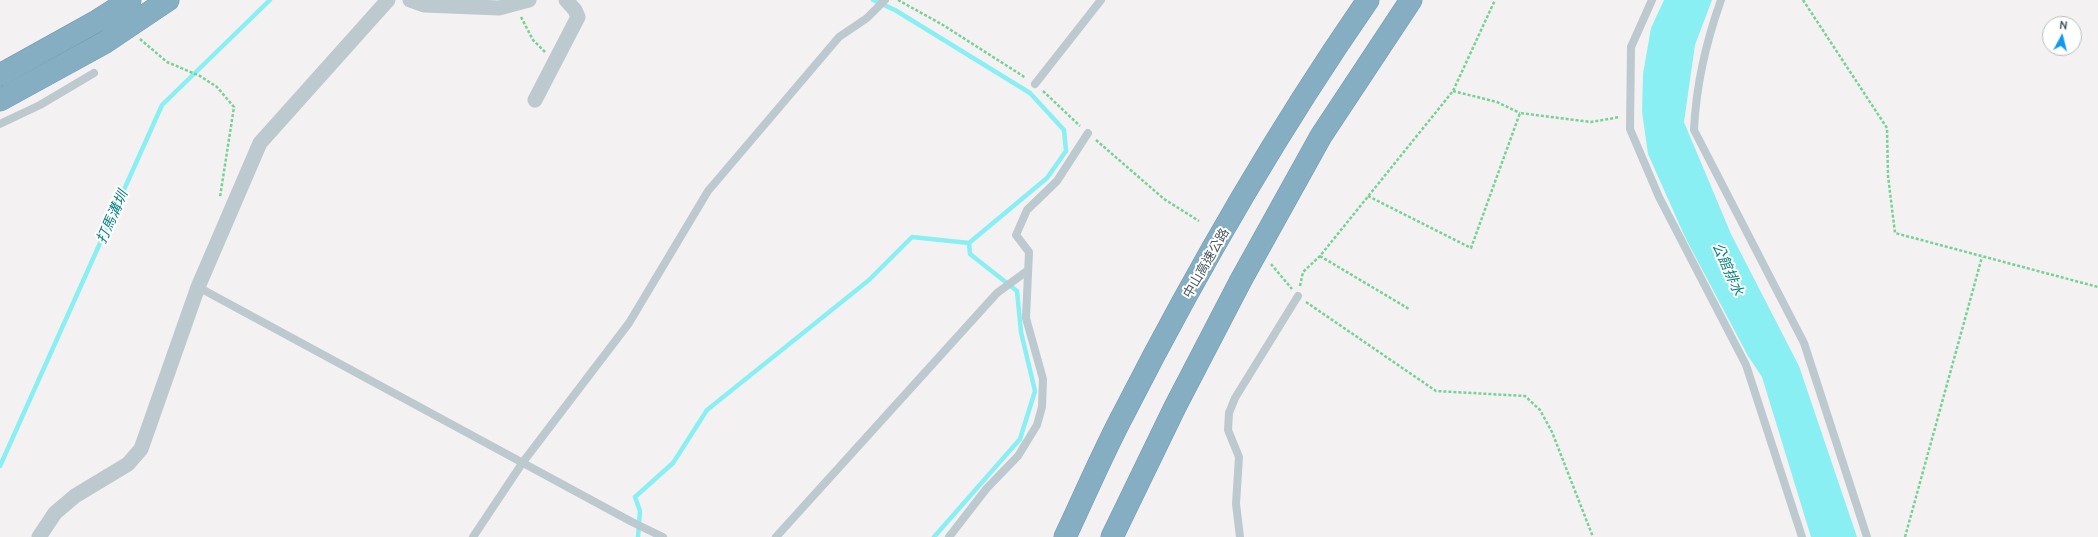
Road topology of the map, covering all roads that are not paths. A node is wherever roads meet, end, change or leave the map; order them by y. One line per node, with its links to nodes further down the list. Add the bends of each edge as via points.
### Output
1 (130, 0): 14 (highway)
2 (168, 0): 16 (highway, via 104,43)
3 (388, 0): 21 (street, via 260,143)
4 (410, 0): 12 (street, via 424,5 472,8 499,8)
5 (566, 0): 17 (street, via 578,17)
6 (885, 0): 23 (lane, via 867,18 839,37 708,191 629,323)
7 (1100, 0): 15 (lane)
8 (1368, 0): 29 (highway, 中山高速公路, via 1288,123 1208,258 1124,411)
9 (1411, 0): 30 (highway, via 1317,143 1241,280 1175,407)
10 (1652, 0): 32 (lane, via 1631,47 1630,130 1659,197 1746,365)
11 (1721, 0): 33 (lane, via 1711,29 1695,99 1694,130 1804,343)
12 (522, 2)
13 (94, 73): 18 (lane, via 40,105)
14 (0, 75)
15 (1035, 84)
16 (0, 100)
17 (534, 100)
18 (0, 124)
19 (1088, 133): 20 (lane, via 1057,181 1027,210 1021,223 1016,236 1029,252)
20 (1027, 271): 27 (lane, via 997,293); 28 (lane, via 1026,318 1043,379 1042,407 1037,425 1018,456 987,488)
21 (198, 287): 23 (lane); 24 (street, via 140,449 128,464 75,496 55,513)
22 (1298, 296): 31 (lane, via 1235,398 1229,413 1228,430 1239,457 1236,504)
23 (523, 462): 25 (lane); 26 (lane)
24 (39, 537)
25 (473, 537)
26 (664, 537)
27 (776, 537)
28 (949, 537)
29 (1065, 537)
30 (1112, 537)
31 (1240, 537)
32 (1802, 537)
33 (1867, 537)

